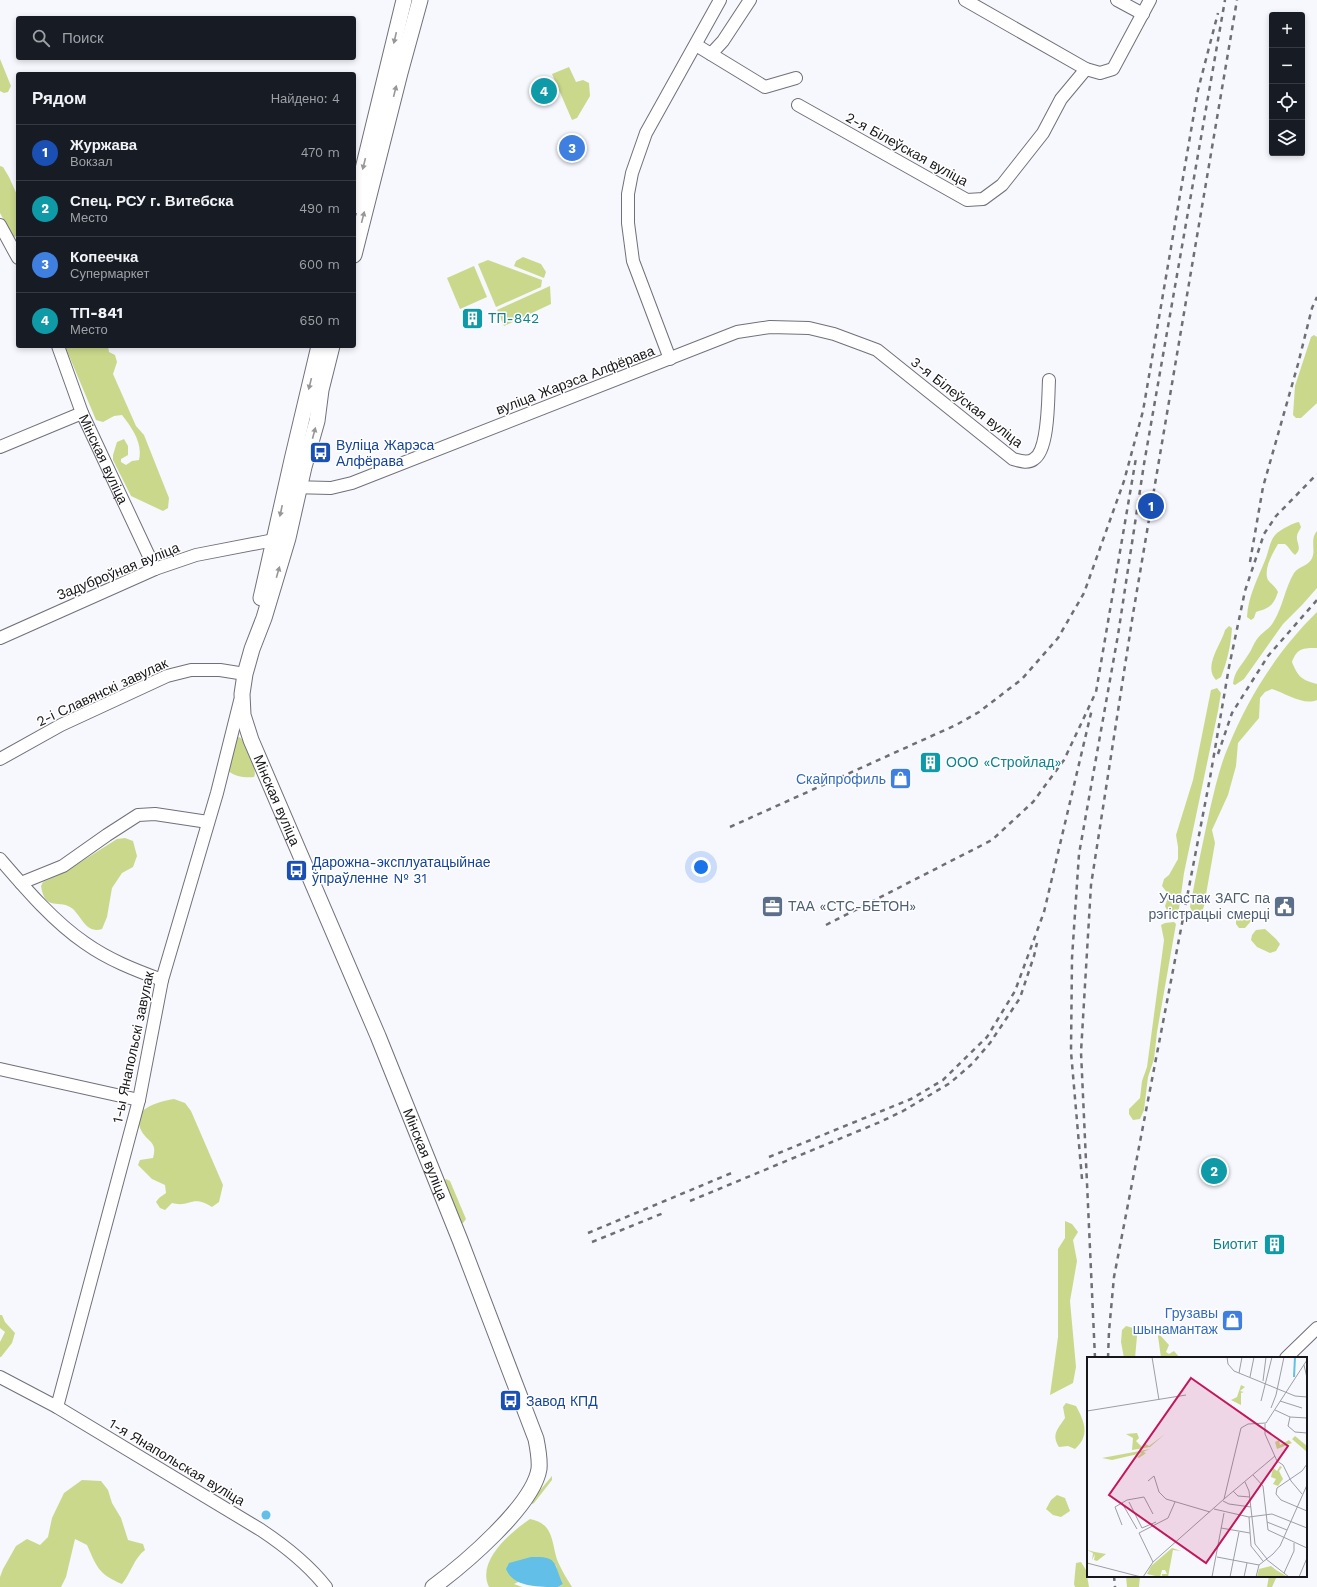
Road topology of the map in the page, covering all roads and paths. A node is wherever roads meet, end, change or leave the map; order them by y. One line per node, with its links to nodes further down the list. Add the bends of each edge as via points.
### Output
1 (404, 0): 14 (main road, one-way to 14)
2 (420, 0): 16 (main road, one-way to 2)
3 (720, 0): 9 (street)
4 (750, 0): 10 (street, via 724,41)
5 (965, 0): 11 (street)
6 (1117, 0): 8 (street)
7 (1150, 0): 8 (street)
8 (1143, 14): 11 (street, via 1113,69 1100,73)
9 (696, 45): 10 (street); 22 (street, via 646,133 632,173 628,194 628,223 633,261)
10 (711, 54): 12 (street, via 765,87)
11 (1086, 70): 13 (street, 2-я Білеўская вуліца, via 1061,99 1043,133 1002,186 983,199 967,200)
12 (796, 78)
13 (798, 105)
14 (356, 198)
15 (0, 225): 17 (street)
16 (356, 247)
17 (16, 254)
18 (59, 348): 24 (street, Мінская вуліца)
19 (319, 348): 26 (main road, one-way to 26)
20 (332, 348): 26 (main road, one-way to 20, via 304,467 317,421 321,390)
21 (877, 350): 22 (street, вуліца Жарэса Алфёрава, via 809,328 770,327 736,332); 23 (street, 3-я Білеўская вуліца, via 1013,459 1024,462 1034,460 1040,453 1044,440)
22 (670, 359): 26 (street, вуліца Жарэса Алфёрава, via 352,483 331,488)
23 (1050, 380)
24 (82, 413): 25 (street); 28 (street, Мінская вуліца)
25 (0, 447)
26 (293, 487): 27 (main road, Мінская вуліца)
27 (281, 539): 28 (street, Задуброўная вуліца, via 196,555); 30 (main road, Мінская вуліца, via 262,590 252,649)
28 (155, 569): 29 (street, Задуброўная вуліца)
29 (0, 638)
30 (244, 674): 31 (main road, Мінская вуліца); 32 (street, 2-і Славянскі завулак, via 220,670 191,670 167,676 61,725)
31 (242, 694): 33 (street, 1-ы Янапольскі завулак); 44 (main road, Мінская вуліца, via 243,715 251,740 378,1036 460,1240 536,1439 539,1453 536,1480 502,1527 477,1552)
32 (0, 759)
33 (208, 822): 35 (street, via 155,814 138,816 63,866); 36 (street, 1-ы Янапольскі завулак)
34 (0, 859): 35 (street)
35 (21, 883): 36 (street, via 65,928 85,943 120,964)
36 (162, 980): 38 (street, 1-ы Янапольскі завулак)
37 (0, 1069): 38 (street)
38 (139, 1100): 42 (street, 1-ы Янапольскі завулак)
39 (1317, 1328): 40 (street)
40 (1287, 1357)
41 (0, 1377): 42 (street, 1-я Янапольская вуліца)
42 (57, 1407): 43 (street, 1-я Янапольская вуліца, via 278,1541 313,1570)
43 (326, 1587)
44 (433, 1587)

